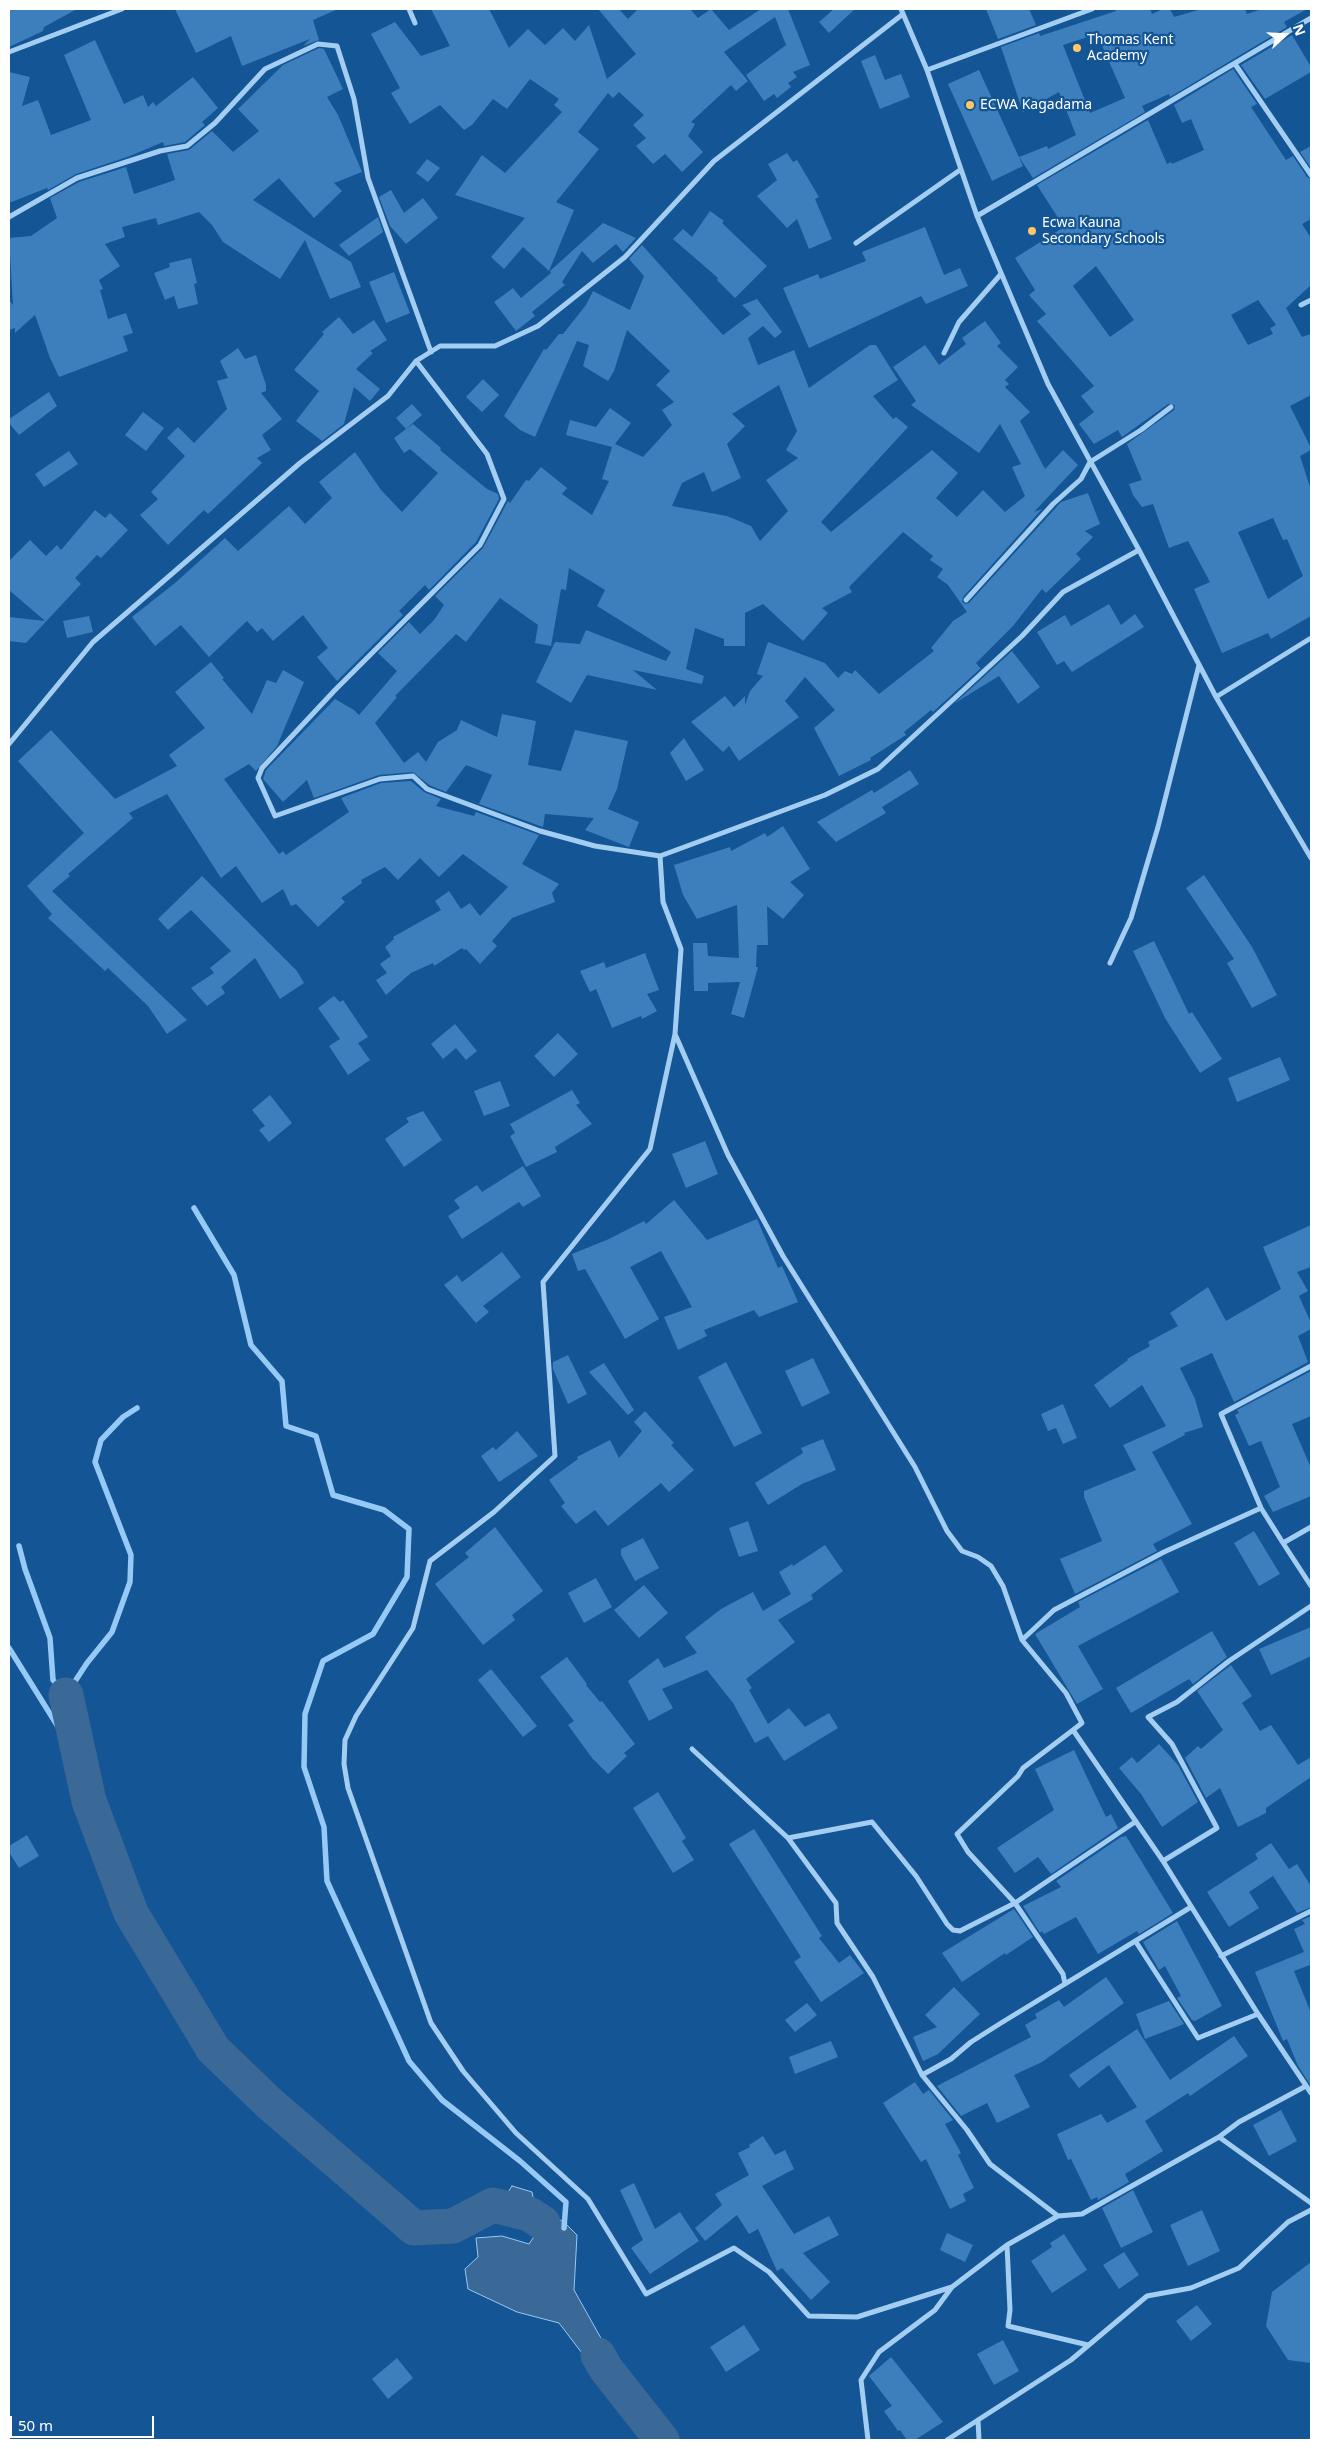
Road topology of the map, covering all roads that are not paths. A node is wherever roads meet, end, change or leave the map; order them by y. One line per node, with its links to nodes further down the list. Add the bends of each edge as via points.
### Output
1 (122, 9): 7 (street)
2 (409, 9): 6 (street)
3 (1092, 9): 9 (street)
4 (902, 11): 9 (street); 18 (street, via 714,161 625,257 538,326 495,346 440,346)
5 (1311, 18): 8 (street)
6 (414, 23)
7 (9, 52)
8 (1235, 64): 11 (street); 12 (street)
9 (927, 70): 10 (street)
10 (960, 170): 12 (street); 14 (street)
11 (1311, 175)
12 (977, 216): 15 (street)
13 (9, 217): 18 (street, via 76,178 187,146 215,122 265,69 318,44 337,46 354,99 368,178)
14 (856, 243)
15 (1001, 274): 19 (street, via 959,322); 22 (street, via 1048,384)
16 (1311, 300): 17 (street)
17 (1302, 305)
18 (431, 352): 20 (street)
19 (944, 353)
20 (416, 361): 28 (street, via 388,396 300,463 93,642); 29 (street, via 487,454 504,499 480,545 262,768 258,778 275,816 380,779 412,776 428,789 540,830 594,846)
21 (1171, 407): 22 (street)
22 (1090, 462): 23 (street); 24 (street, via 1082,479 1053,504)
23 (1139, 550): 26 (street); 29 (street, via 1063,592 1022,636 878,770 825,795)
24 (966, 600)
25 (1311, 638): 27 (street)
26 (1199, 665): 27 (street); 31 (street, via 1131,918)
27 (1216, 697): 30 (street)
28 (9, 744)
29 (660, 856): 32 (street, via 663,902 681,949)
30 (1311, 858)
31 (1110, 963)
32 (675, 1034): 39 (street, via 728,1155 783,1256 915,1467 947,1531 962,1551 991,1566 1003,1586); 60 (street, via 650,1149 543,1282 555,1456 494,1512 430,1561 414,1628 356,1716 345,1740 348,1788 431,2023 463,2071 516,2133 588,2199 646,2294 734,2248 769,2272 809,2316 857,2316)
33 (1311, 1366): 34 (street, via 1221,1414)
34 (1262, 1508): 36 (street); 39 (street, via 1164,1552 1054,1610)
35 (1311, 1527): 36 (street)
36 (1283, 1543): 37 (street)
37 (1311, 1586)
38 (1311, 1606): 44 (street, via 1177,1702 1148,1717 1172,1744 1217,1828)
39 (1022, 1640): 40 (street, via 1066,1693 1082,1723)
40 (1073, 1730): 42 (street); 45 (street, via 1023,1768 956,1834 968,1852)
41 (692, 1749): 43 (street)
42 (1135, 1822): 44 (street); 45 (street)
43 (788, 1838): 45 (street, via 872,1822 916,1876 953,1930 960,1931); 52 (street, via 836,1903 838,1923 873,1977)
44 (1163, 1861): 46 (street)
45 (1015, 1903): 50 (street, via 1063,1974)
46 (1191, 1907): 48 (street); 49 (street)
47 (1311, 1910): 49 (street)
48 (1136, 1942): 50 (street); 51 (street, via 1198,2038)
49 (1221, 1956): 51 (street)
50 (1065, 1984): 52 (street)
51 (1258, 2014): 53 (street)
52 (922, 2075): 58 (street, via 990,2164)
53 (1306, 2086): 54 (street); 55 (street, via 1239,2122)
54 (1311, 2093)
55 (1219, 2137): 56 (street); 58 (street, via 1082,2214)
56 (1311, 2203)
57 (1311, 2210): 61 (street, via 1288,2222 1239,2268 1191,2288 1147,2296)
58 (1058, 2216): 59 (street)
59 (1007, 2245): 60 (street); 61 (street, via 1008,2326)
60 (952, 2287): 63 (street, via 935,2310 879,2352 862,2380)
61 (1088, 2345): 62 (street, via 1071,2360)
62 (978, 2420): 64 (street); 65 (street)
63 (868, 2440)
64 (946, 2440)
65 (979, 2440)

